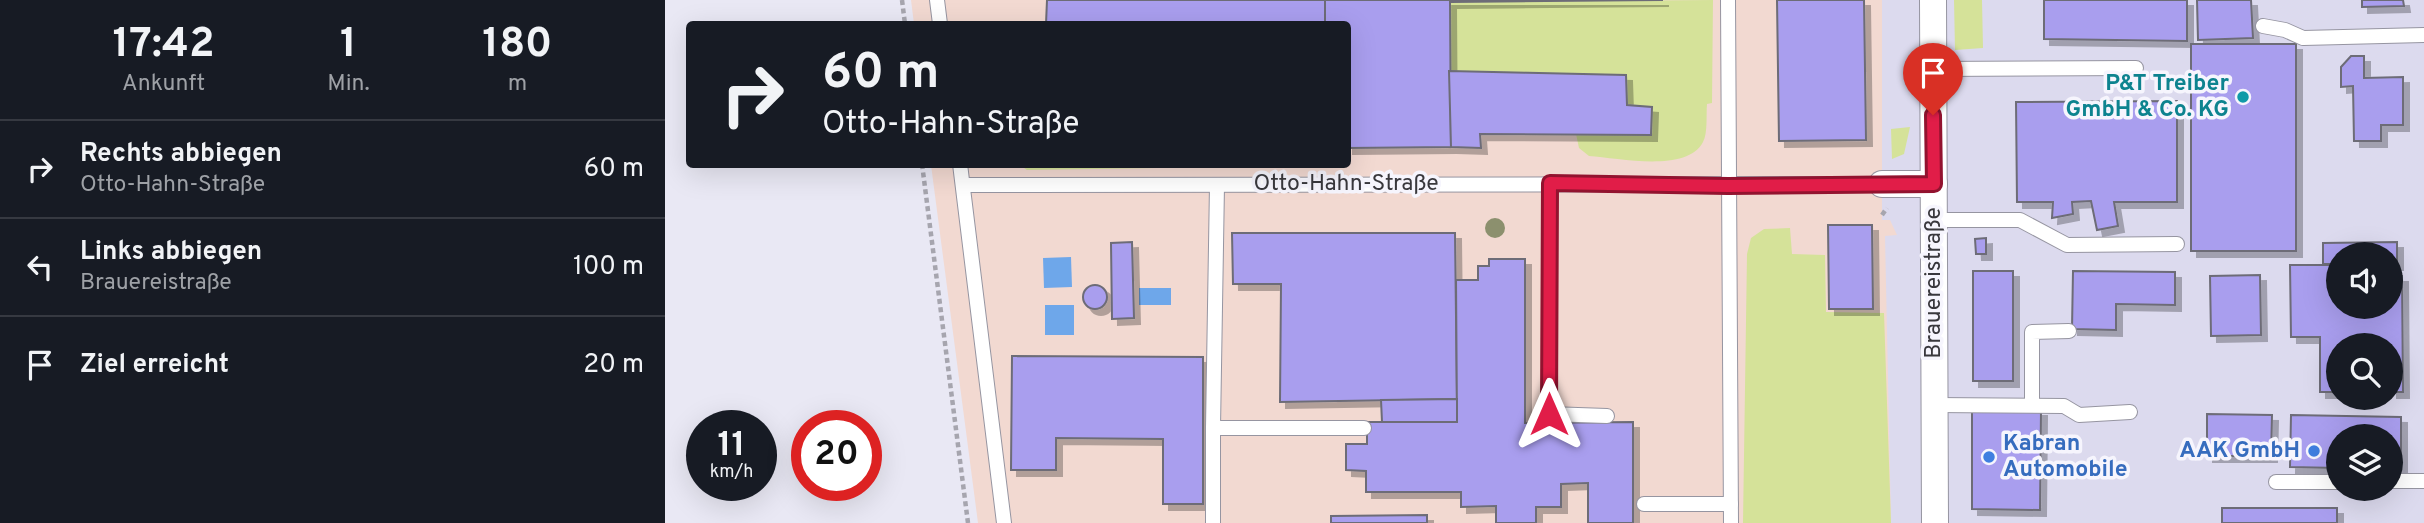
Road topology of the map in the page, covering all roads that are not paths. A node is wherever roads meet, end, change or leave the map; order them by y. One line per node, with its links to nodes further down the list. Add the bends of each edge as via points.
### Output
1 (937, 0): 4 (lane)
2 (1728, 0): 15 (lane)
3 (1933, 0): 8 (street, Brauereistraße)
4 (940, 21)
5 (2263, 26): 6 (lane, via 2303,38)
6 (2424, 34)
7 (2136, 68): 8 (lane)
8 (1933, 69): 12 (street, Brauereistraße)
9 (961, 168): 13 (lane)
10 (1550, 183): 14 (lane, Otto-Hahn-Straße); 15 (lane, Otto-Hahn-Straße); 22 (lane, via 1549,414)
11 (1882, 184): 12 (street, Otto-Hahn-Straße); 15 (lane, Otto-Hahn-Straße)
12 (1934, 184): 16 (street, Brauereistraße)
13 (963, 185): 14 (lane, Otto-Hahn-Straße); 31 (lane)
14 (1217, 185): 23 (lane)
15 (1728, 186): 30 (lane)
16 (1934, 220): 17 (lane, via 2020,220 2067,245); 19 (street, Brauereistraße)
17 (2177, 244)
18 (2069, 331): 20 (lane, via 2032,332)
19 (1934, 405): 20 (lane); 34 (street, Brauereistraße)
20 (2032, 405): 21 (lane, via 2064,406 2079,415)
21 (2130, 412)
22 (1607, 416)
23 (1213, 428): 24 (lane); 32 (lane)
24 (1364, 428)
25 (2403, 481): 26 (lane)
26 (2424, 481)
27 (2276, 482): 28 (lane)
28 (2326, 482)
29 (1644, 503): 30 (lane)
30 (1731, 504): 33 (lane)
31 (1004, 523)
32 (1213, 523)
33 (1731, 523)
34 (1935, 523)

